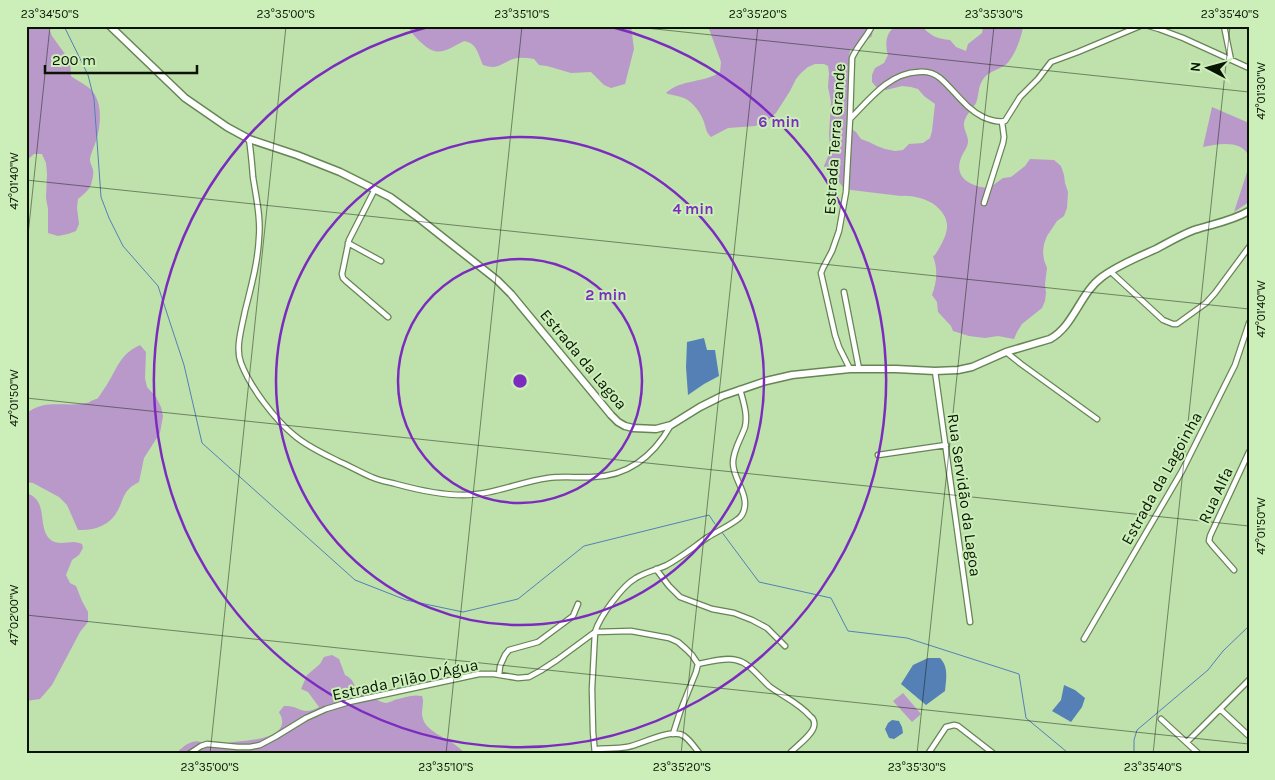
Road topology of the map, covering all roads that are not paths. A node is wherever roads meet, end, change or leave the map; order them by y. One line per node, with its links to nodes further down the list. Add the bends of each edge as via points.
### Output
1 (110, 26): 10 (street, Estrada da Lagoa, via 185,98)
2 (872, 26): 8 (street, Estrada Terra Grande, via 852,58)
3 (1140, 26): 9 (street, via 1051,62)
4 (1149, 26): 6 (street)
5 (1224, 26): 6 (street)
6 (1231, 60): 7 (street)
7 (1249, 68)
8 (850, 119): 9 (street, via 898,76 922,72 939,77 977,114); 22 (street, Estrada Terra Grande, via 846,192 839,231 821,273 835,335)
9 (1002, 122): 12 (street, via 1003,143)
10 (248, 140): 11 (street, Estrada da Lagoa, via 297,155); 27 (street, via 260,233 242,329 240,362 264,402 294,435 309,446 376,479 420,490 482,494 538,479 610,476 622,472 650,453)
11 (374, 189): 14 (street); 27 (street, Estrada da Lagoa, via 416,216 497,280 618,422 634,428 656,429)
12 (984, 203)
13 (1249, 211): 17 (street, Estrada da Lagoa, via 1186,234)
14 (348, 244): 16 (street); 19 (street, via 343,278)
15 (1249, 247): 17 (street, via 1206,303 1177,324 1163,320)
16 (380, 262)
17 (1111, 272): 21 (street, Estrada da Lagoa, via 1089,290 1055,336)
18 (844, 292): 23 (street)
19 (388, 317)
20 (1249, 323): 36 (street, Estrada da Lagoinha, via 1235,365 1186,462)
21 (1006, 352): 24 (street, Estrada da Lagoa, via 972,367); 26 (street)
22 (850, 369): 23 (street, Estrada da Lagoa); 25 (street, Estrada da Lagoa, via 792,374)
23 (859, 369): 24 (street, Estrada da Lagoa)
24 (935, 371): 28 (street, Rua Servidão da Lagoa)
25 (740, 389): 27 (street, Estrada da Lagoa, via 700,407); 31 (street, via 746,420 733,463 744,498 743,514 676,560)
26 (1098, 419)
27 (671, 425)
28 (946, 445): 30 (street); 34 (street, Rua Servidão da Lagoa)
29 (1249, 452): 32 (street, Rua Alfa, via 1209,540)
30 (878, 455)
31 (656, 569): 35 (street, via 636,578 618,594); 37 (street, via 680,597 752,620 767,628)
32 (1234, 570)
33 (578, 604): 39 (street, via 573,616 538,642 509,650)
34 (970, 622)
35 (595, 632): 38 (street, via 631,631 669,638 686,649); 39 (street, Estrada Pilão D'Água, via 529,677); 46 (street, via 592,689)
36 (1084, 639)
37 (785, 646)
38 (698, 664): 43 (street); 47 (street, via 718,660 739,661 811,716 813,729)
39 (499, 675): 48 (street, Estrada Pilão D'Água, via 479,674 349,702 306,718 260,745 206,744)
40 (1249, 680): 41 (street)
41 (1220, 709): 44 (street); 45 (street)
42 (1161, 718): 45 (street)
43 (673, 734): 46 (street, via 626,747); 49 (street, via 684,736)
44 (1249, 736)
45 (1187, 742): 52 (street)
46 (595, 751)
47 (791, 752)
48 (189, 754)
49 (700, 754)
50 (928, 754): 51 (street, via 946,727 954,725)
51 (994, 754)
52 (1199, 754)

